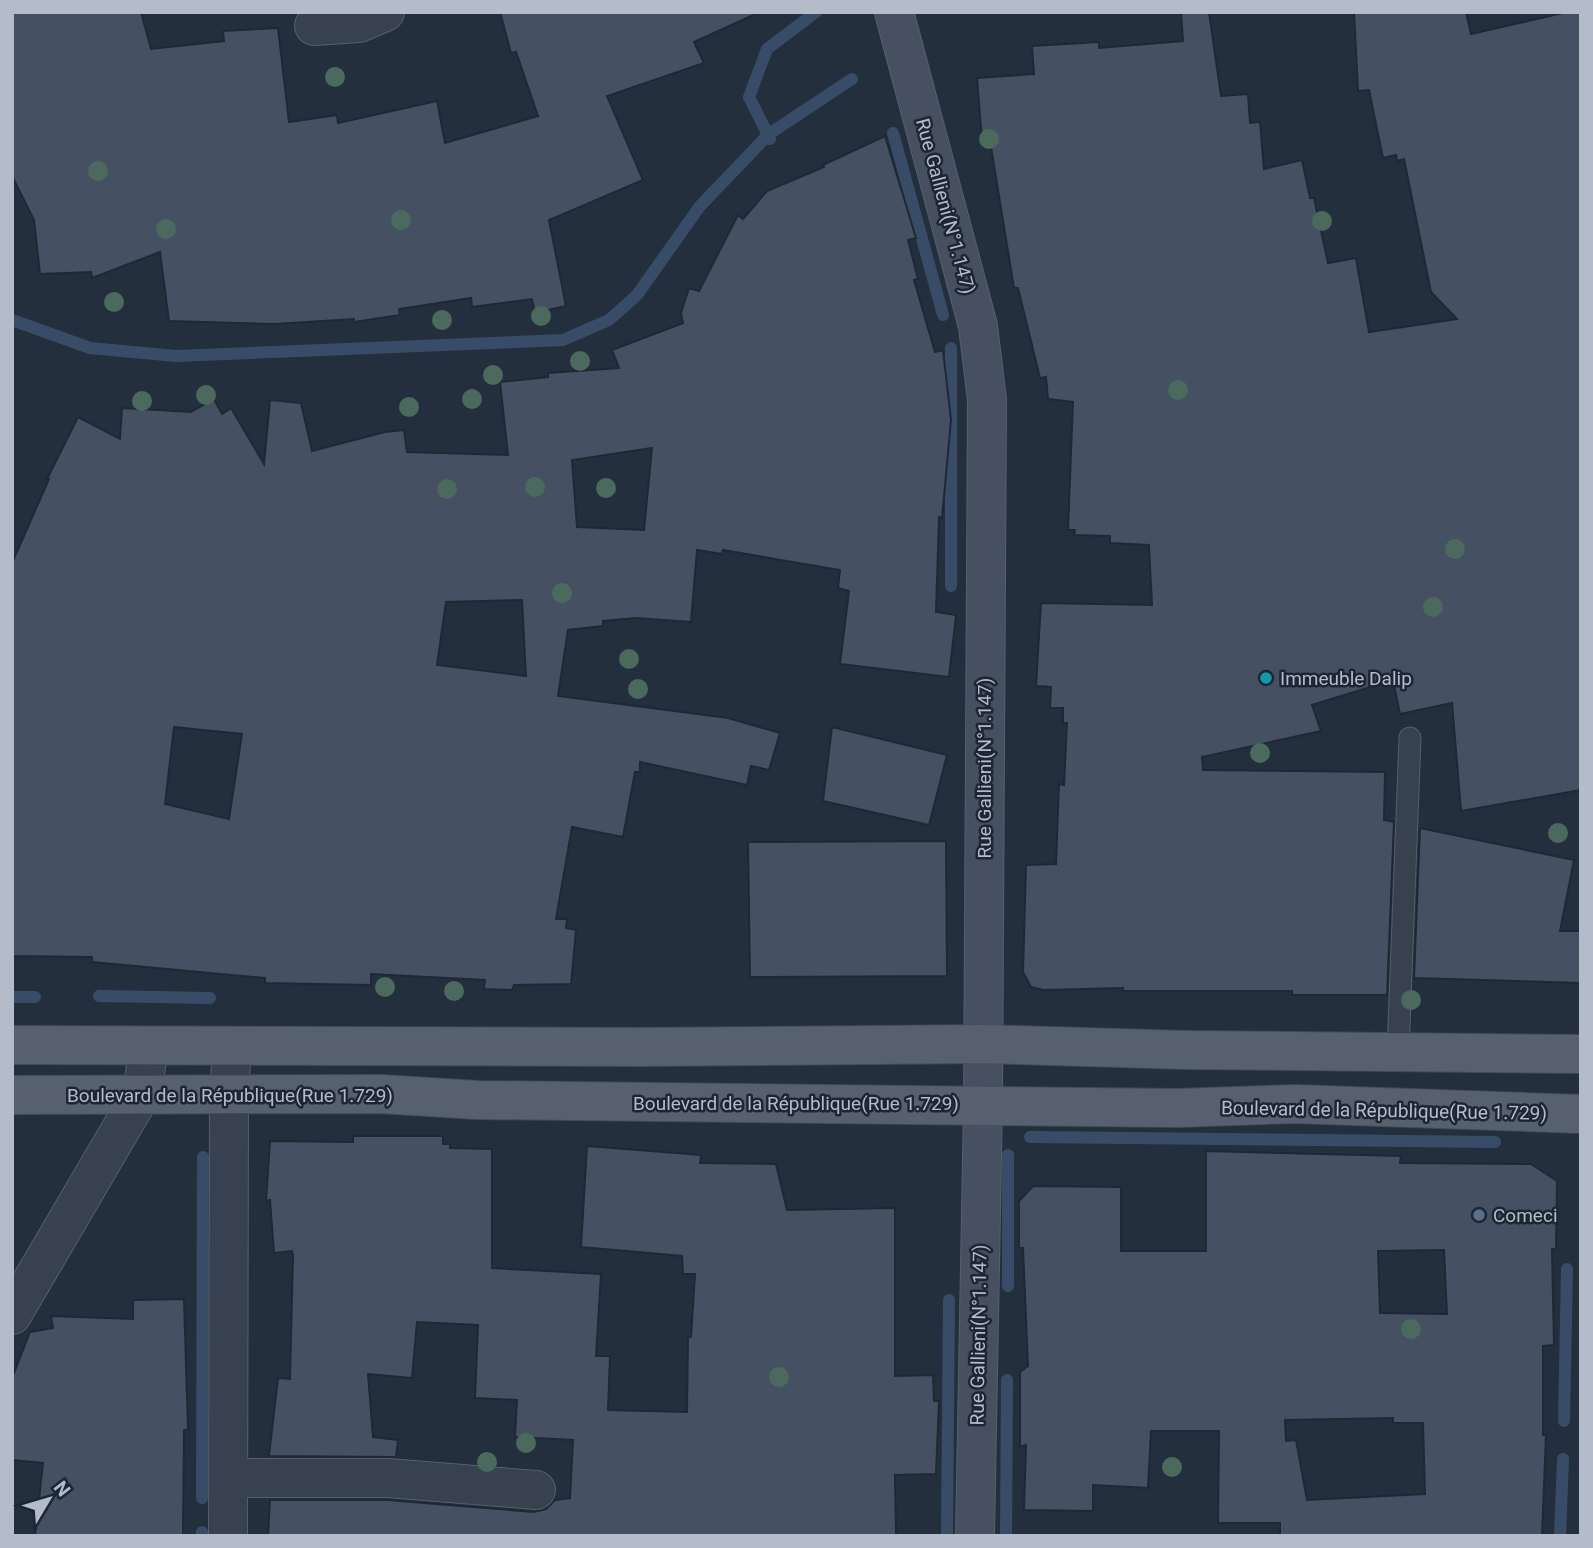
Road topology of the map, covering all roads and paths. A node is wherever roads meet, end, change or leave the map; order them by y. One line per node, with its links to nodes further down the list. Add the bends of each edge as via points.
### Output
1 (385, 12): 3 (street, via 359,23)
2 (894, 12): 5 (main road, Rue Gallieni(N°1.147), via 984,356)
3 (314, 26)
4 (1410, 738): 9 (lane)
5 (982, 1044): 8 (main road); 9 (main road); 14 (main road, Rue Gallieni(N°1.147))
6 (12, 1045): 7 (main road)
7 (149, 1046): 8 (main road); 11 (street)
8 (232, 1047): 13 (street)
9 (1398, 1052): 10 (main road)
10 (1581, 1054)
11 (142, 1093): 12 (main road, Boulevard de la République(Rue 1.729)); 13 (main road, Boulevard de la République(Rue 1.729)); 16 (street)
12 (12, 1095)
13 (229, 1096): 14 (main road, Boulevard de la République(Rue 1.729), via 381,1094 477,1100); 17 (street)
14 (983, 1104): 15 (main road, Boulevard de la République(Rue 1.729), via 1178,1108 1295,1104); 20 (main road, Rue Gallieni(N°1.147))
15 (1581, 1114)
16 (12, 1315)
17 (228, 1478): 18 (street, via 388,1478); 19 (street)
18 (536, 1490)
19 (228, 1536)
20 (975, 1536)

